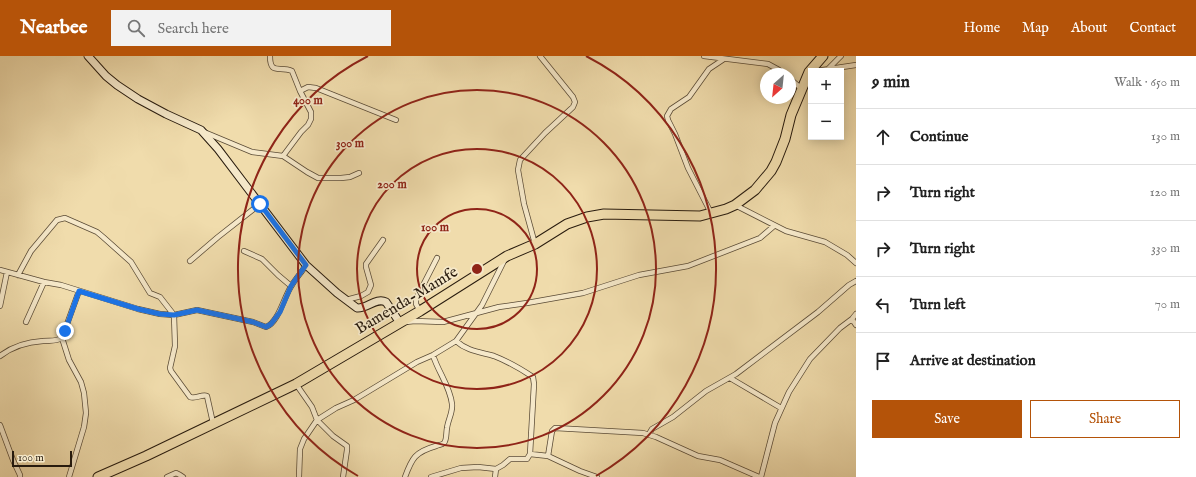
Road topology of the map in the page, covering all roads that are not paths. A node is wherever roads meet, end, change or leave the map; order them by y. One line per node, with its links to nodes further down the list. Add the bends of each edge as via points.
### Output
1 (88, 56): 18 (street, via 122,89)
2 (270, 56): 16 (street, via 272,68 292,72)
3 (540, 56): 28 (street, via 575,102 520,160 518,170 524,204)
4 (704, 56): 7 (street)
5 (823, 56): 10 (highway, Bamenda-Mamfe)
6 (841, 56): 11 (street)
7 (724, 59): 9 (street, via 768,64); 25 (street, via 709,69 689,97 671,109 667,116 688,168)
8 (856, 65): 12 (street)
9 (775, 68)
10 (815, 68)
11 (829, 68)
12 (835, 68)
13 (808, 79): 15 (highway, Bamenda-Mamfe)
14 (796, 84): 15 (street)
15 (802, 90): 24 (highway, Bamenda-Mamfe, via 771,171 755,190)
16 (300, 91): 17 (street, via 308,86 316,88); 21 (street, via 312,112 311,119)
17 (396, 120)
18 (201, 130): 19 (street); 20 (street)
19 (219, 137): 20 (street); 21 (street, via 252,152)
20 (213, 144): 23 (street)
21 (283, 156): 22 (street, via 318,178 350,177)
22 (359, 173)
23 (260, 204): 32 (street); 34 (street)
24 (735, 205): 25 (highway, Bamenda-Mamfe); 26 (street)
25 (711, 213): 28 (highway, Bamenda-Mamfe, via 700,216 604,214 567,224)
26 (774, 226): 33 (street, via 796,235 825,242); 45 (street, via 760,238 688,266 639,275 583,293)
27 (383, 240): 42 (street, via 366,264 371,286 368,292)
28 (535, 244): 30 (highway, Bamenda-Mamfe)
29 (244, 251): 40 (street, via 262,259)
30 (507, 256): 44 (highway, Bamenda-Mamfe); 45 (street)
31 (437, 258): 44 (street, via 416,299)
32 (190, 261)
33 (856, 263)
34 (306, 265): 40 (street); 42 (street)
35 (0, 270): 36 (street)
36 (7, 272): 37 (street); 43 (street)
37 (18, 275): 39 (street); 47 (street, via 35,246 57,220 66,218 97,232 131,262 150,293 160,297)
38 (856, 281): 56 (street)
39 (44, 282): 41 (street); 49 (street)
40 (291, 286): 47 (street, via 280,312 266,327 197,310)
41 (79, 291): 47 (street, via 138,309); 52 (street)
42 (345, 300): 50 (street, via 357,308 380,300 386,302)
43 (0, 306)
44 (420, 311): 50 (highway, Bamenda-Mamfe)
45 (476, 313): 50 (street, via 443,322); 53 (street)
46 (856, 314): 48 (street)
47 (174, 315): 60 (street, via 175,346 170,371 190,397 208,396)
48 (852, 319): 51 (street); 58 (street, via 810,358)
49 (26, 322)
50 (400, 323): 57 (highway, Bamenda-Mamfe)
51 (856, 325)
52 (62, 338): 55 (street, via 56,341 25,343); 67 (street, via 69,360 81,382 86,413)
53 (456, 341): 54 (street); 63 (street, via 464,348 493,356 533,377)
54 (433, 355): 59 (street); 73 (street, via 436,366 448,386 452,404 445,441 442,445 414,455)
55 (0, 356)
56 (730, 378): 58 (street); 62 (street, via 706,391 673,417 652,429)
57 (296, 384): 59 (street, via 312,407); 60 (highway, Bamenda-Mamfe)
58 (781, 408): 77 (street)
59 (317, 420): 71 (street, via 304,438 300,450); 72 (street, via 347,446)
60 (213, 423): 68 (highway, Bamenda-Mamfe)
61 (0, 425): 66 (street)
62 (649, 434): 64 (street, via 555,428 552,431); 77 (street, via 698,456 720,460)
63 (530, 454): 64 (street); 65 (street, via 527,459 510,459)
64 (548, 456): 76 (street)
65 (496, 469): 74 (street, via 461,468); 75 (street)
66 (20, 477)
67 (69, 477)
68 (98, 477)
69 (168, 477): 70 (street, via 176,473)
70 (183, 477)
71 (299, 477)
72 (343, 477)
73 (405, 477)
74 (431, 477)
75 (495, 477)
76 (597, 477)
77 (760, 477)

